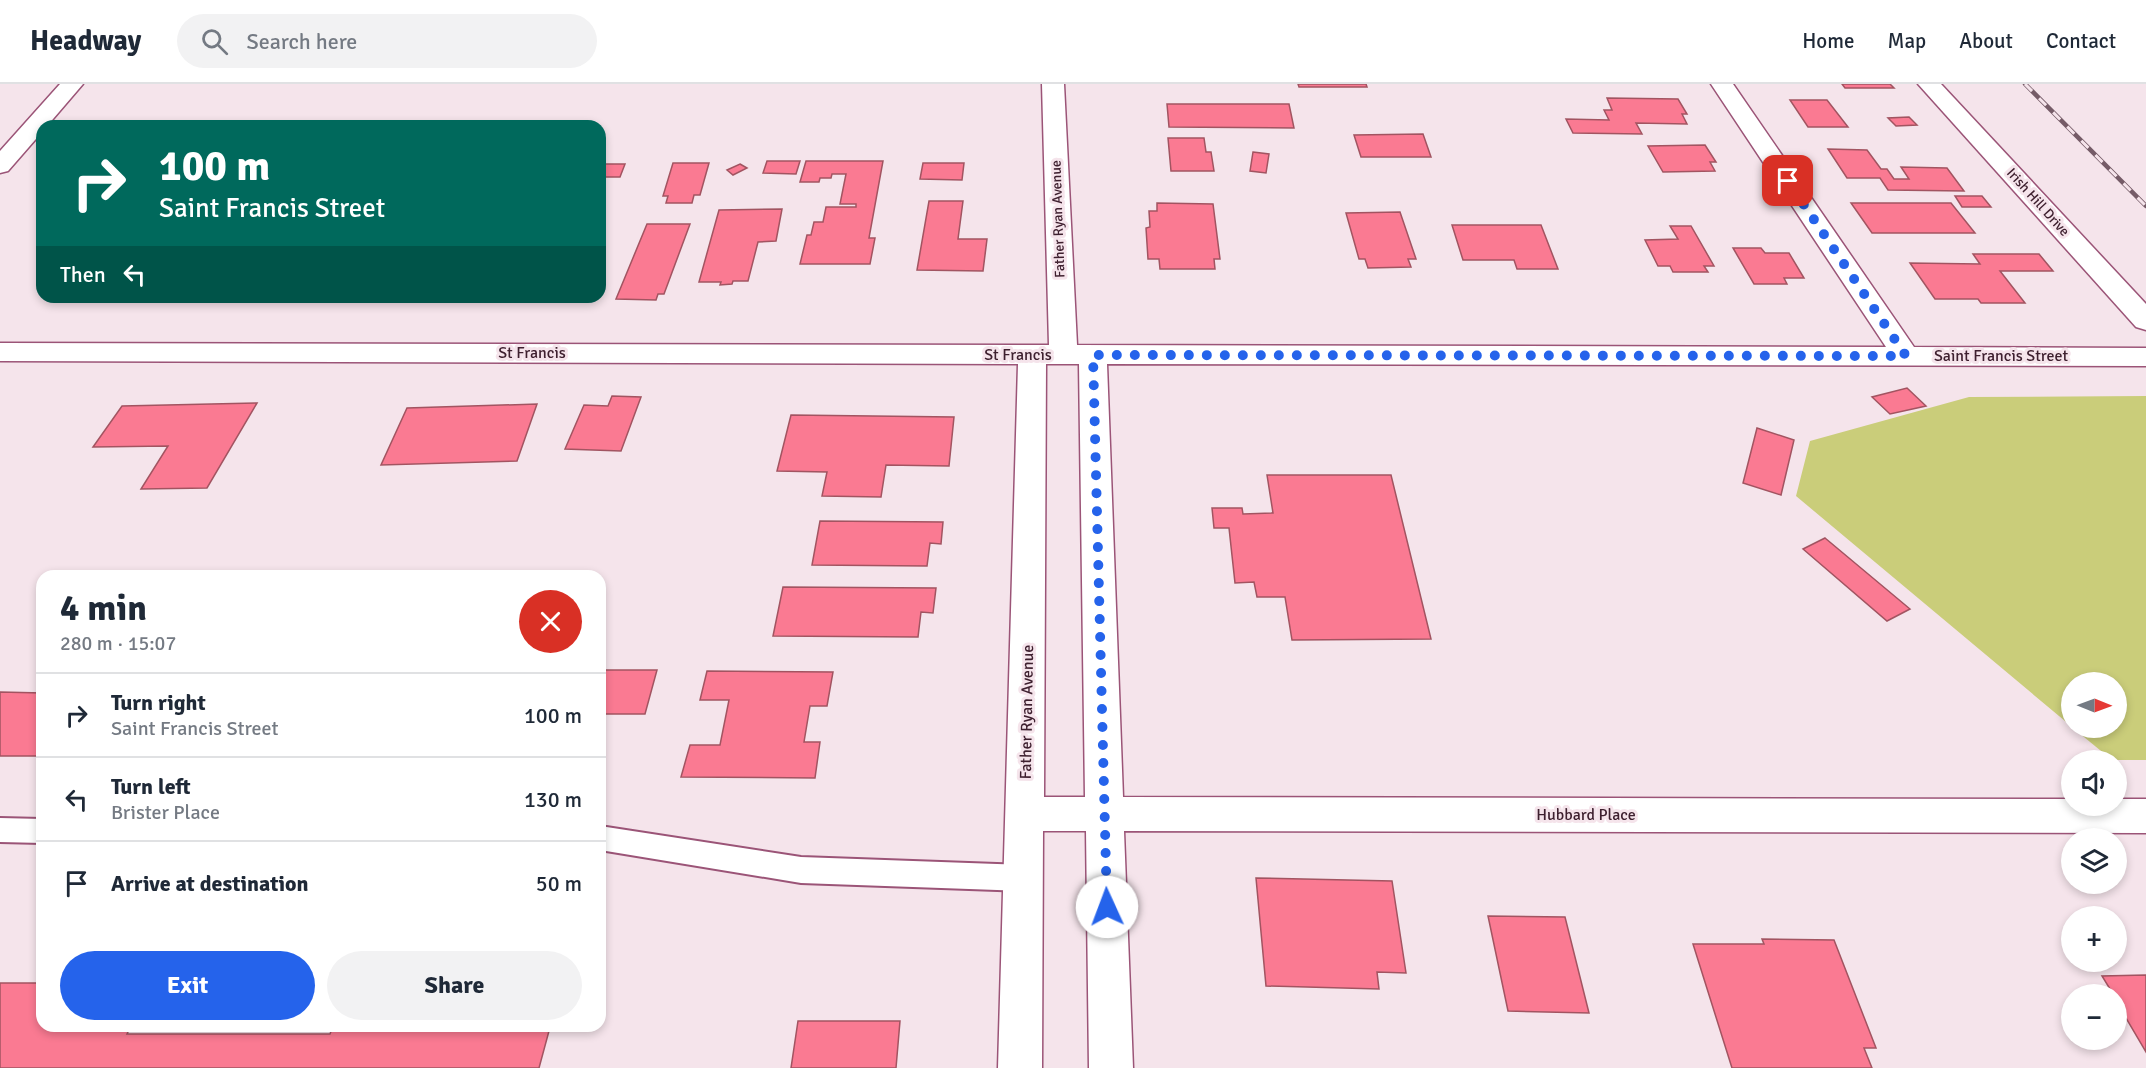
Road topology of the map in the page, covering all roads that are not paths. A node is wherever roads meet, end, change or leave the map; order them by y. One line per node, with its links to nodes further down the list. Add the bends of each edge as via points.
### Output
1 (72, 84): 5 (street)
2 (1053, 84): 10 (street, Father Ryan Avenue)
3 (1722, 84): 11 (street)
4 (1929, 84): 8 (street, Irish Hill Drive)
5 (40, 120)
6 (36, 125): 7 (street)
7 (0, 166)
8 (2146, 321)
9 (0, 352): 10 (street, St Francis)
10 (1063, 355): 11 (street, Saint Francis Street); 13 (street, Father Ryan Avenue); 14 (street, Father Ryan Avenue)
11 (1906, 356): 12 (street, Saint Francis Street)
12 (2146, 357)
13 (1026, 813): 14 (street, Hubbard Place); 19 (street, Father Ryan Avenue)
14 (1104, 815): 15 (street, Hubbard Place); 21 (street, Father Ryan Avenue)
15 (2146, 816)
16 (0, 830): 17 (lane)
17 (36, 831)
18 (606, 839): 19 (lane, via 801,870)
19 (1024, 878): 20 (street, Father Ryan Avenue)
20 (1020, 1068)
21 (1111, 1068)

